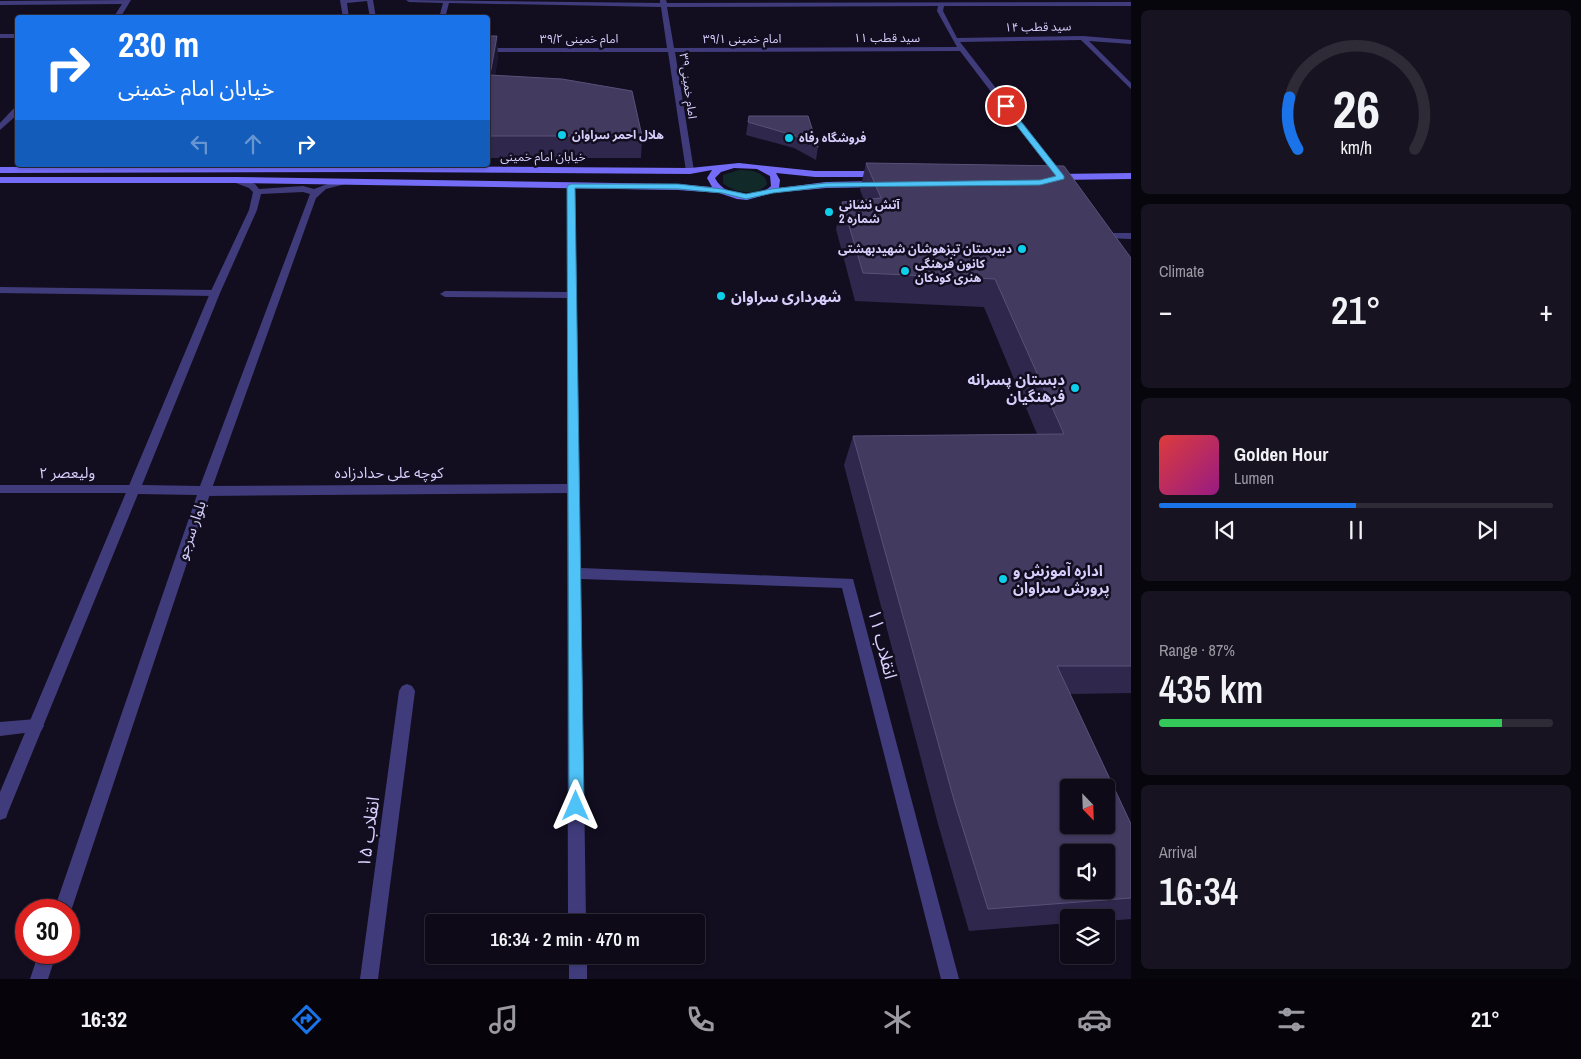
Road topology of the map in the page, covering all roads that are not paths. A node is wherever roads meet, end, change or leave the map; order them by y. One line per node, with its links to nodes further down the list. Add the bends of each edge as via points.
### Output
1 (344, 0): 2 (street); 13 (street)
2 (364, 0)
3 (370, 0): 14 (street)
4 (409, 0): 5 (street)
5 (447, 0): 7 (street); 15 (street)
6 (127, 1): 9 (street); 12 (street)
7 (664, 2): 8 (street); 24 (street, امام خمینی۳۹)
8 (805, 2): 11 (street)
9 (0, 3)
10 (1131, 4): 11 (street)
11 (941, 5): 19 (street, via 940,11)
12 (118, 15)
13 (346, 15)
14 (372, 15)
15 (443, 15)
16 (0, 36): 17 (street)
17 (15, 36)
18 (1083, 38): 19 (street, سید قطب ۱۴); 20 (street, سید قطب ۱۴); 25 (street)
19 (955, 40): 21 (street)
20 (1131, 42)
21 (962, 49): 23 (street, سید قطب ۱۱); 40 (street)
22 (490, 50): 24 (street, امام خمینی ۳۹/۲)
23 (813, 50): 24 (street, امام خمینی ۳۹/۱)
24 (671, 51): 33 (street, امام خمینی۳۹)
25 (1131, 87)
26 (15, 112): 27 (street)
27 (0, 128)
28 (724, 166): 31 (main road, خیابان امام خمینی, via 745,165); 33 (main road, خیابان امام خمینی); 43 (main road, via 711,178 715,187)
29 (274, 167): 30 (main road, خیابان امام خمینی); 32 (main road, خیابان امام خمینی)
30 (385, 167): 33 (main road, خیابان امام خمینی)
31 (764, 169): 34 (main road, via 815,174); 44 (main road, via 777,182)
32 (0, 170)
33 (690, 171)
34 (892, 174)
35 (1131, 176): 40 (main road)
36 (1046, 178): 40 (main road)
37 (0, 180): 38 (main road, خیابان امام خمینی)
38 (236, 180): 39 (main road, خیابان امام خمینی); 45 (street, via 252,186)
39 (353, 181): 42 (main road, خیابان امام خمینی); 46 (street)
40 (1064, 181)
41 (884, 184): 44 (main road, via 826,185)
42 (571, 186): 43 (main road, خیابان امام خمینی, via 678,186); 52 (street)
43 (722, 191): 44 (main road, خیابان امام خمینی, via 746,196)
44 (771, 191)
45 (257, 192): 46 (street, via 272,189); 50 (street, via 253,210)
46 (314, 192): 56 (street, بلوار سرجو)
47 (1108, 236): 48 (street)
48 (1131, 236)
49 (0, 290): 50 (street)
50 (216, 293): 55 (street)
51 (445, 294): 52 (street)
52 (572, 295): 53 (street)
53 (574, 488): 56 (street, کوچه علی حدادزاده); 57 (street)
54 (0, 489): 55 (street, ولیعصر ۲)
55 (133, 489): 56 (street, کوچه علی حدادزاده); 59 (street)
56 (205, 491): 62 (street, بلوار سرجو)
57 (574, 573): 63 (street); 69 (street, انقلاب ۱۱, via 848,583)
58 (407, 691): 67 (street, انقلاب ۱۵)
59 (36, 726): 60 (street); 61 (street)
60 (0, 730)
61 (0, 812)
62 (66, 899)
63 (577, 914)
64 (44, 964): 66 (street)
65 (578, 964): 68 (street)
66 (39, 979)
67 (369, 979)
68 (578, 979)
69 (950, 979)

